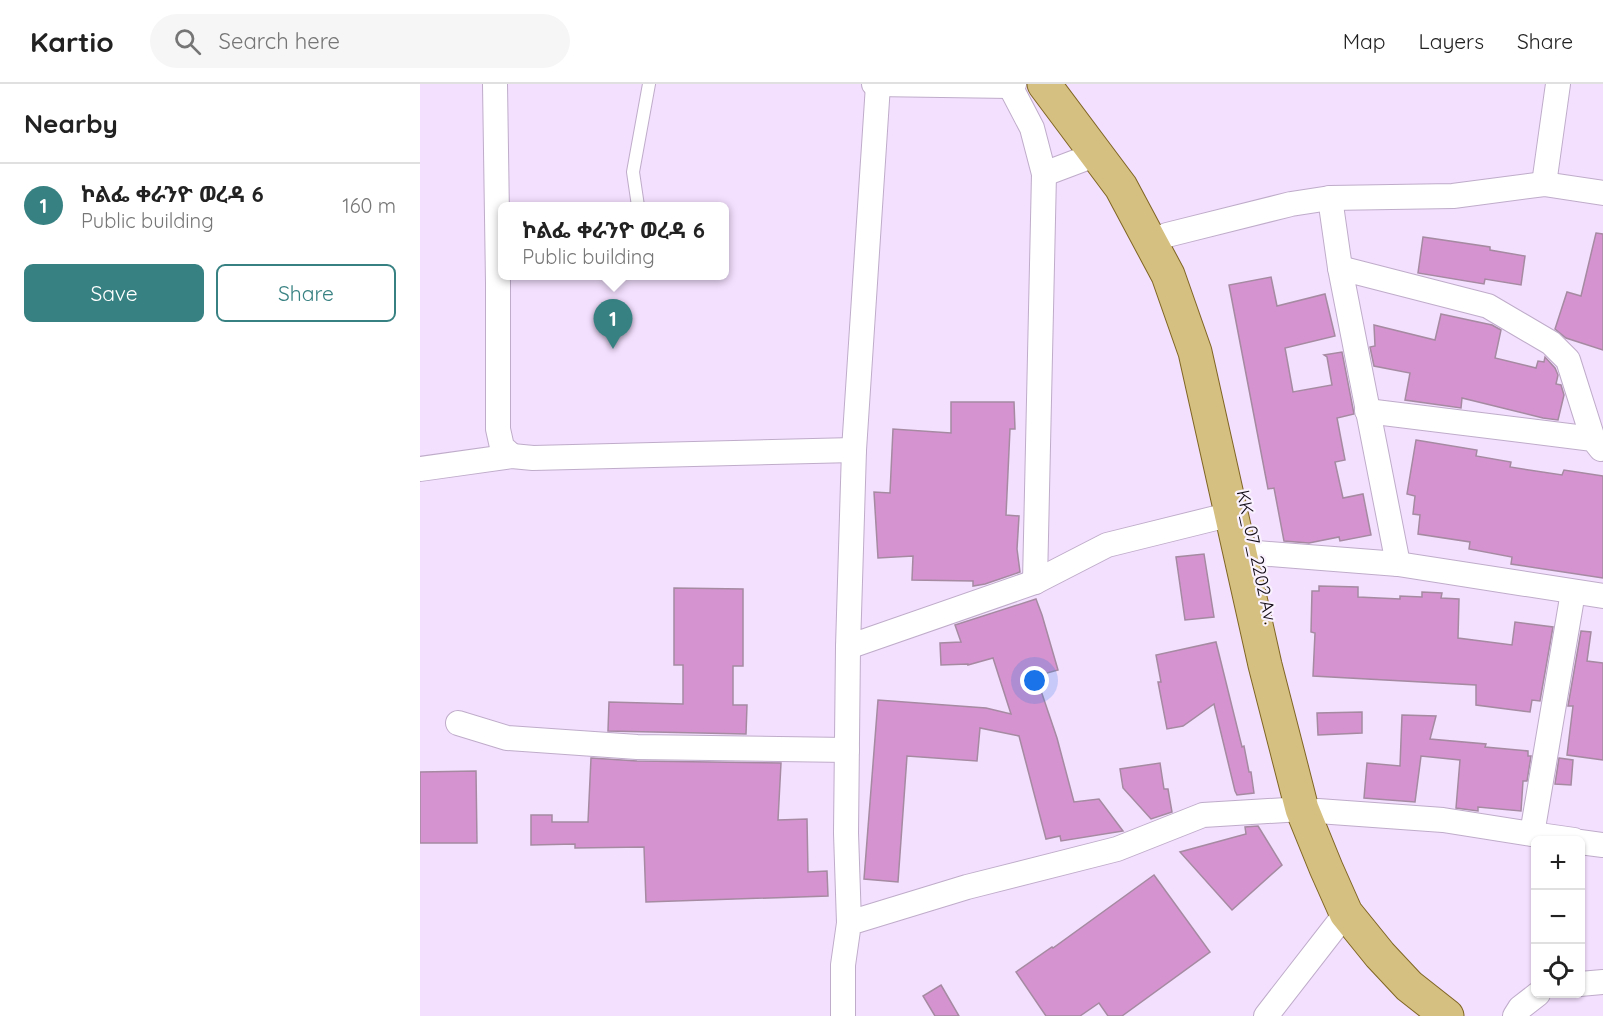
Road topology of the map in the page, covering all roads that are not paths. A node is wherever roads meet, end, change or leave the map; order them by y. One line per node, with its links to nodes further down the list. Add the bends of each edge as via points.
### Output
1 (495, 84): 19 (street, via 498,429 502,447)
2 (649, 84): 13 (lane, via 633,172)
3 (876, 84): 7 (street); 18 (street)
4 (1044, 84): 8 (main road)
5 (1068, 84): 14 (main road, KK_07_2202 Av., via 1137,183)
6 (1558, 84): 10 (street)
7 (1012, 85): 9 (street, via 1032,128)
8 (1096, 154): 9 (street); 21 (main road, via 1120,187 1168,275 1195,352)
9 (1044, 174): 24 (street)
10 (1544, 184): 11 (street); 12 (street, via 1453,196)
11 (1603, 193)
12 (1330, 198): 14 (street); 15 (street)
13 (637, 202)
14 (1167, 235): 22 (main road, KK_07_2202 Av., via 1186,270 1215,354)
15 (1340, 268): 16 (street); 17 (street, via 1488,306 1551,343 1568,360)
16 (1367, 411): 17 (street); 23 (street)
17 (1598, 445)
18 (854, 450): 19 (street); 27 (street)
19 (512, 456): 20 (street)
20 (420, 469)
21 (1232, 514): 24 (street, via 1107,545); 30 (main road, via 1265,665)
22 (1257, 554): 23 (street); 30 (main road, KK_07_2202 Av.)
23 (1398, 564): 25 (street)
24 (1035, 582): 27 (street)
25 (1573, 592): 26 (street); 31 (street)
26 (1603, 596)
27 (848, 647): 29 (street)
28 (458, 723): 29 (street, via 507,738 637,747)
29 (847, 750): 36 (street)
30 (1310, 810): 31 (street, via 1443,820); 35 (main road); 36 (street, via 1203,815 1117,849 967,887); 43 (main road, KK_07_2202 Av., via 1383,945 1424,987)
31 (1532, 834): 32 (street)
32 (1546, 836)
33 (1585, 843): 34 (street)
34 (1603, 845)
35 (1346, 913): 41 (street); 42 (main road, via 1409,987)
36 (849, 923): 40 (street, via 843,965)
37 (1603, 982): 38 (street)
38 (1585, 984)
39 (1532, 998): 44 (street)
40 (843, 1016)
41 (1266, 1016)
42 (1447, 1016)
43 (1461, 1016)
44 (1515, 1016)

